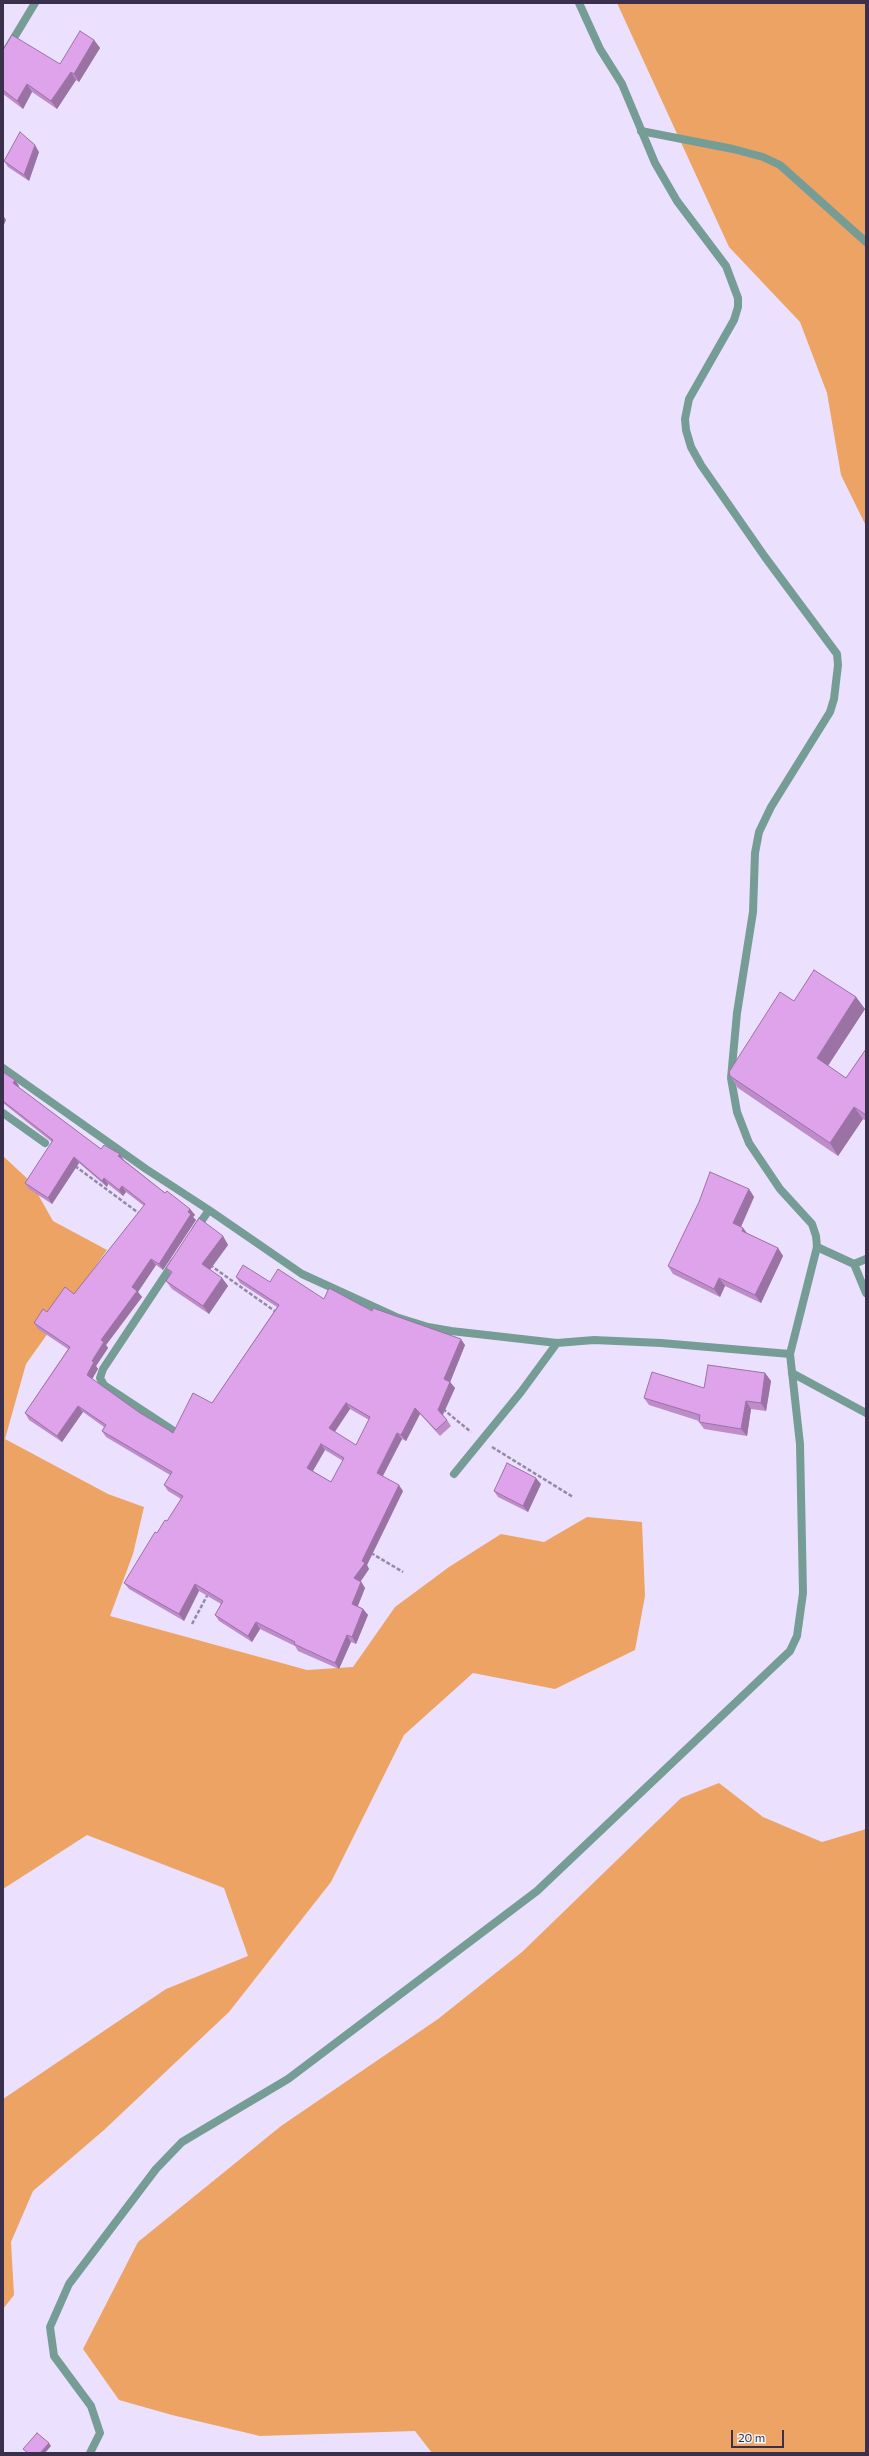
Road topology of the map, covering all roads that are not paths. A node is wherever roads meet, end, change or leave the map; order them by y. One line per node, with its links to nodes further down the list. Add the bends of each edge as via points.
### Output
1 (35, 3): 3 (street)
2 (579, 3): 4 (street, via 600,48 622,84)
3 (3, 54)
4 (642, 131): 5 (street, via 733,149 763,157 780,165); 11 (street, via 655,163 677,201 726,266 738,298 734,320 689,399 685,419 692,447 701,465 748,533 836,654 838,665 830,712 759,832 755,853 753,912 737,1013 731,1078 737,1112 749,1143 780,1189 812,1224)
5 (866, 242)
6 (3, 1068): 9 (street)
7 (3, 1114): 8 (street)
8 (45, 1143)
9 (209, 1210): 10 (street); 16 (street, via 302,1274 396,1317 451,1332)
10 (193, 1234)
11 (817, 1247): 14 (street); 17 (street)
12 (180, 1253): 20 (street, via 100,1378 104,1385)
13 (866, 1259): 14 (street)
14 (854, 1264): 15 (street)
15 (866, 1293)
16 (557, 1343): 17 (street, via 594,1340); 21 (street)
17 (790, 1354): 18 (street)
18 (792, 1373): 19 (street); 22 (street, via 800,1444 803,1593 797,1636 790,1651 537,1891 288,2079 182,2142 156,2169 69,2284 50,2327 54,2356 91,2406 100,2433)
19 (866, 1413)
20 (174, 1431)
21 (454, 1474)
22 (90, 2453)

